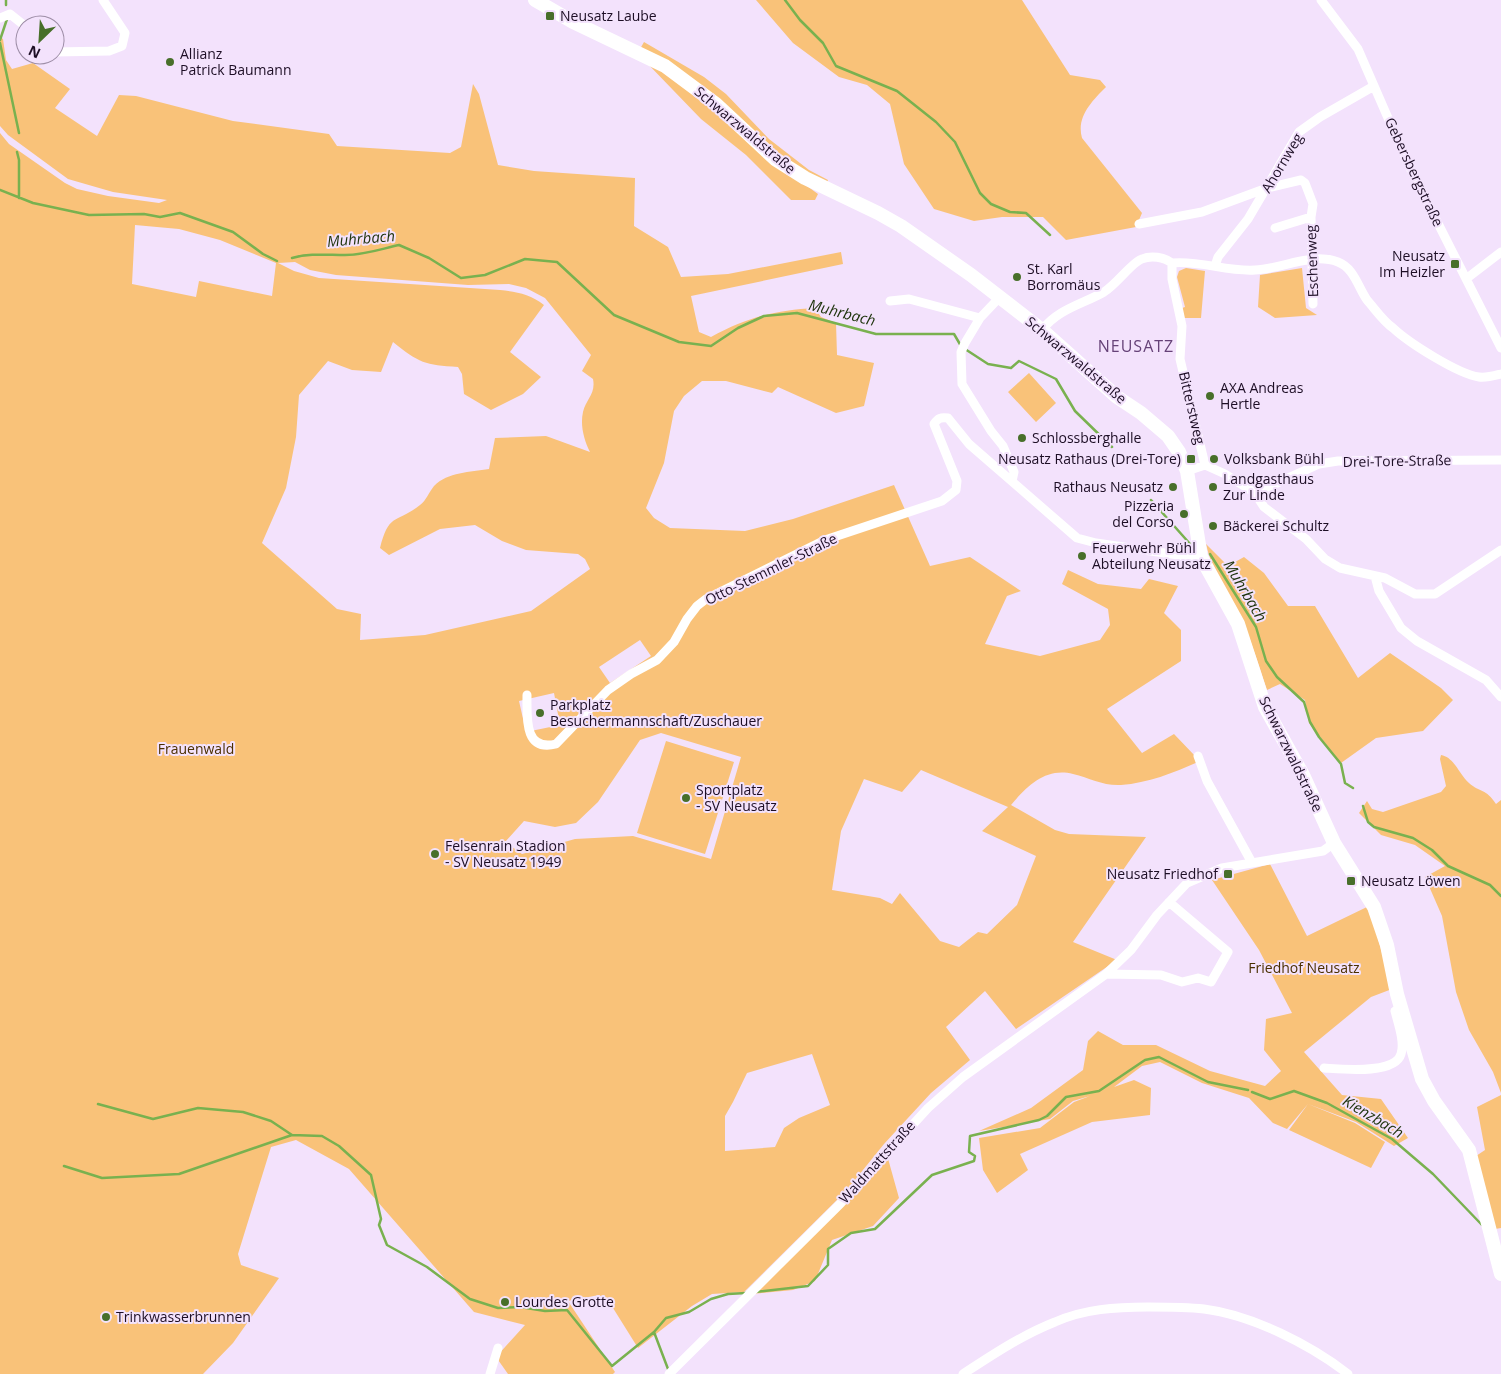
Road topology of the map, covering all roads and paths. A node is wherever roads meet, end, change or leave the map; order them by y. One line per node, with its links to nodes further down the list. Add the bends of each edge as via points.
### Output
1 (103, 0): 6 (street, via 125,33 122,46 109,51)
2 (535, 0): 17 (main road, Schwarzwaldstraße, via 566,19 665,66 716,104 775,159 805,178 901,226)
3 (1320, 0): 7 (street, Gebersbergstraße, via 1351,38)
4 (0, 18): 5 (street, via 10,14)
5 (15, 18)
6 (65, 52)
7 (1374, 86): 8 (street, Ahornweg, via 1299,132); 16 (street, Gebersbergstraße, via 1408,164)
8 (1267, 188): 9 (street, Eschenweg, via 1295,181 1305,183 1312,204); 10 (street, via 1202,212); 15 (street, Ahornweg)
9 (1311, 217): 11 (street, Eschenweg); 13 (street, Eschenweg)
10 (1140, 224)
11 (1275, 228)
12 (1501, 252): 16 (street)
13 (1311, 259): 15 (street, via 1254,270); 19 (street, Eschenweg); 23 (street, via 1340,262 1392,328 1431,354 1477,377)
14 (1172, 263): 15 (street); 21 (street, via 1159,258 1141,259 1105,292 1065,310); 25 (street, Bitterstweg, via 1172,279 1182,326 1180,359)
15 (1215, 266)
16 (1466, 279): 22 (street, Gebersbergstraße)
17 (1000, 298): 20 (street); 21 (main road, Schwarzwaldstraße)
18 (890, 301): 20 (street, via 909,299)
19 (1313, 304)
20 (980, 318): 27 (street, via 961,352 962,384 1003,446 1014,472)
21 (1042, 330): 26 (main road, Schwarzwaldstraße, via 1117,397 1165,432)
22 (1501, 348)
23 (1501, 374)
24 (1501, 460): 28 (street, Drei-Tore-Straße, via 1338,461 1319,464)
25 (1205, 464): 26 (street); 28 (street)
26 (1187, 471): 30 (main road, Schwarzwaldstraße)
27 (1012, 481): 30 (street, Otto-Stemmler-Straße, via 1069,532 1084,540); 32 (street, Otto-Stemmler-Straße, via 969,444 948,418 938,418 935,428 957,481 956,490 942,501 825,540 706,600 697,606 674,642 657,660 608,690 556,744 546,747 536,744 531,737)
28 (1255, 493): 31 (street, via 1264,507 1306,539 1325,559 1340,568)
29 (1501, 550): 31 (street, via 1435,594 1415,594)
30 (1201, 557): 35 (main road, Schwarzwaldstraße, via 1238,624 1265,706)
31 (1376, 576): 33 (street, via 1379,592 1402,628 1417,641 1486,680)
32 (527, 695)
33 (1501, 697)
34 (1198, 756): 36 (street, via 1207,781)
35 (1334, 843): 36 (street, Waldmattstraße, via 1323,851); 39 (main road, Schwarzwaldstraße, via 1374,907 1387,945)
36 (1251, 862): 37 (street, Waldmattstraße, via 1214,870 1194,879)
37 (1169, 902): 38 (street, Waldmattstraße, via 1131,950); 38 (street, via 1228,952 1211,982 1198,978 1182,982 1161,975)
38 (1106, 974): 44 (street, Waldmattstraße, via 964,1077 928,1108 841,1203)
39 (1401, 1008): 40 (street, Schwarzwaldstraße, via 1396,1011 1401,1040 1401,1054 1396,1061 1373,1070); 41 (main road, Schwarzwaldstraße, via 1422,1079 1469,1150)
40 (1324, 1068)
41 (1501, 1274)
42 (498, 1348): 43 (street)
43 (490, 1374)
44 (669, 1374)
45 (962, 1374): 46 (street, via 1004,1347 1055,1321 1082,1312 1121,1307 1206,1309 1241,1319 1287,1336 1323,1355)
46 (1348, 1374)

